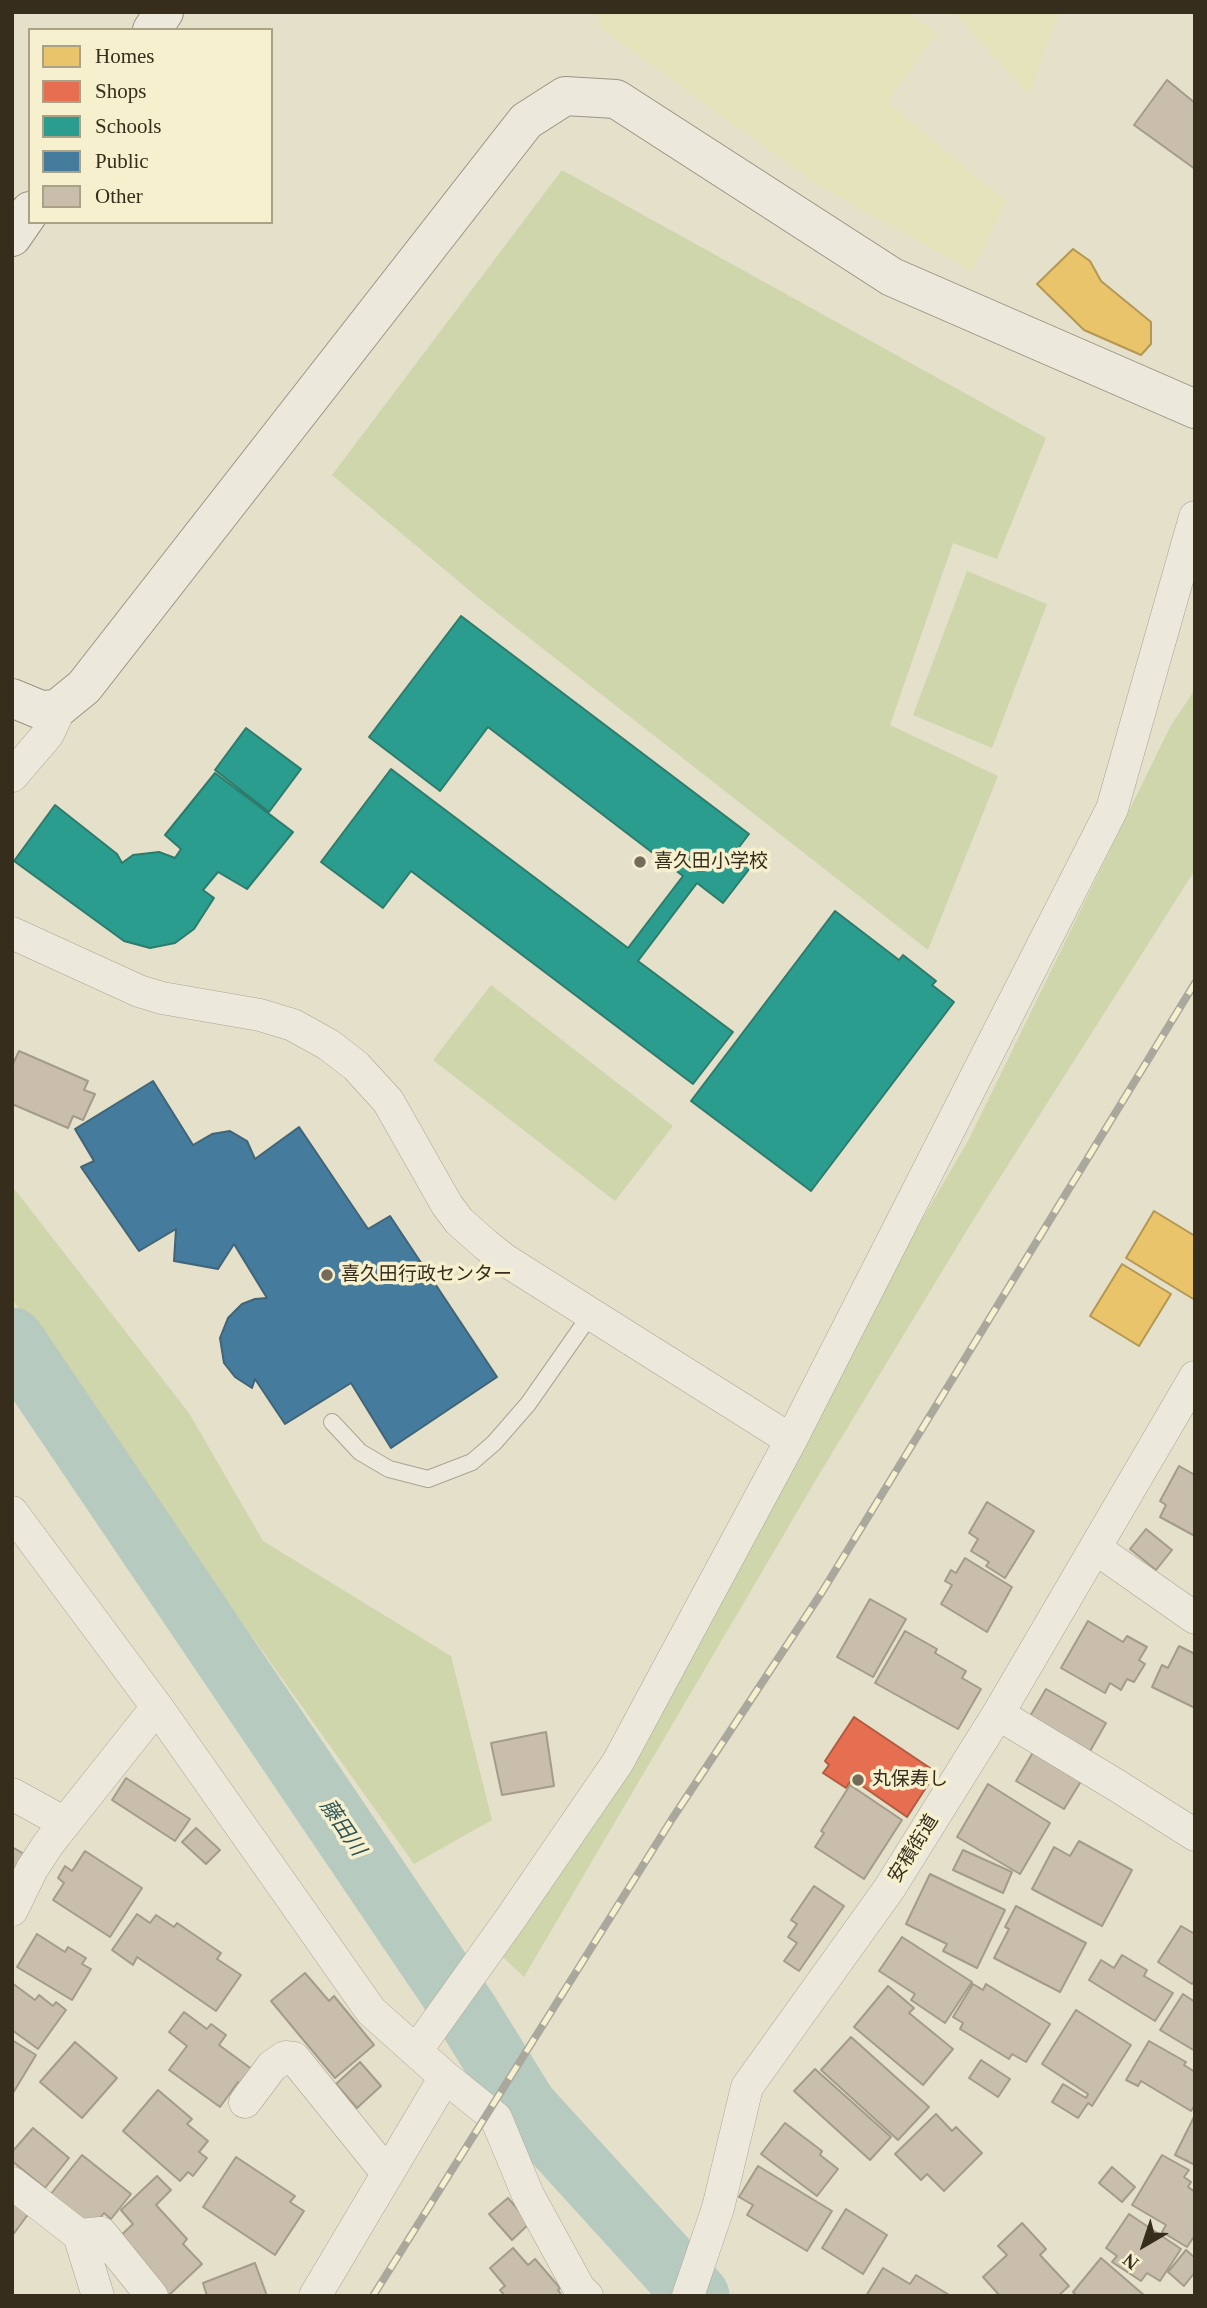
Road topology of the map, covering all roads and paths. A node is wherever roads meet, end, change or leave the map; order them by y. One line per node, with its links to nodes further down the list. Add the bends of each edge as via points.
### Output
1 (164, 12): 2 (street)
2 (153, 28)
3 (28, 214): 4 (street)
4 (12, 237)
5 (1195, 409): 8 (street, via 892,277 616,99 565,96 526,121 84,687)
6 (1195, 517): 14 (street, via 1112,809)
7 (12, 698): 8 (street, via 41,710)
8 (57, 709): 9 (street, via 48,734)
9 (12, 776)
10 (12, 933): 11 (street, via 139,991 260,1015 293,1025 329,1045 388,1101 459,1221 505,1260)
11 (591, 1314): 13 (lane, via 528,1404 472,1462 428,1479 389,1469 360,1452); 14 (street)
12 (1195, 1377): 16 (street, 安積街道)
13 (332, 1422)
14 (791, 1440): 24 (street, via 618,1762)
15 (12, 1512): 18 (street)
16 (1095, 1548): 17 (street); 19 (street, 安積街道)
17 (1195, 1618)
18 (157, 1707): 21 (street); 24 (street, via 371,2011)
19 (998, 1714): 22 (street); 34 (street, 安積街道, via 889,1889 747,2087 718,2208)
20 (12, 1794): 21 (street)
21 (65, 1823): 23 (street, via 32,1869)
22 (1195, 1836)
23 (12, 1910)
24 (416, 2051): 25 (street)
25 (444, 2077): 27 (street); 33 (street, via 496,2118 528,2195)
26 (245, 2102): 27 (street, via 272,2066 285,2057 295,2058)
27 (387, 2173): 32 (street)
28 (12, 2183): 29 (street)
29 (79, 2235): 30 (street); 31 (street, via 101,2233)
30 (98, 2296)
31 (152, 2296)
32 (315, 2296)
33 (587, 2296)
34 (688, 2296)

